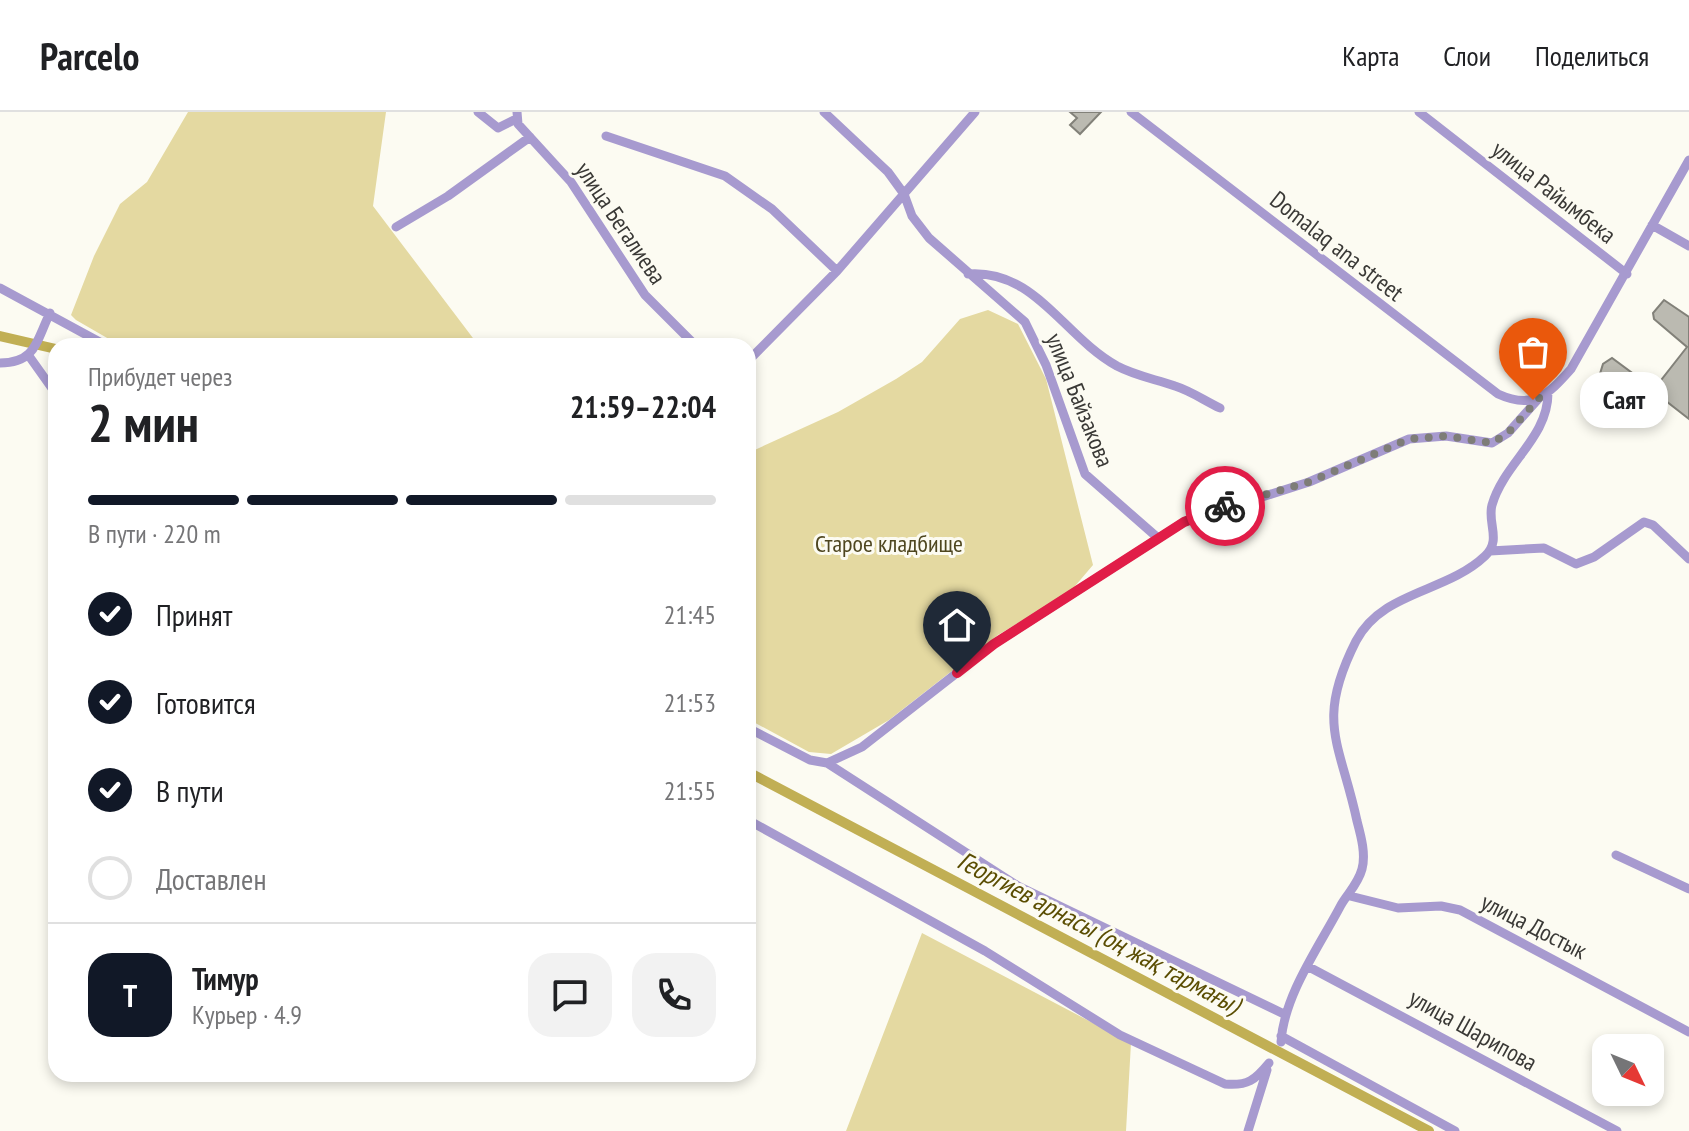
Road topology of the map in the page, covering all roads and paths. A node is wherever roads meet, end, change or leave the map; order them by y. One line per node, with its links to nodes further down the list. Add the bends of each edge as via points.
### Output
1 (478, 112): 6 (street, улица Бегалиева, via 498,128)
2 (824, 112): 10 (street)
3 (975, 112): 10 (street)
4 (1131, 112): 25 (street, Domalaq ana street, via 1486,386 1523,402)
5 (1419, 112): 16 (street, улица Райымбека)
6 (516, 115): 8 (street, улица Бегалиева)
7 (606, 136): 14 (street, улица Бегалиева, via 725,176 772,209)
8 (530, 137): 12 (street); 20 (street, улица Бегалиева, via 571,182 645,295)
9 (1688, 162): 11 (street)
10 (904, 194): 14 (street); 15 (street, улица Байзакова, via 912,216)
11 (1652, 225): 13 (street); 16 (street)
12 (396, 227)
13 (1687, 244)
14 (837, 271): 22 (street)
15 (968, 274): 26 (street, улица Байзакова, via 1008,277 1114,365 1184,389); 27 (street, улица Байзакова, via 1012,310 1035,340 1085,474)
16 (1627, 274): 25 (street, via 1571,369)
17 (0, 288): 18 (street)
18 (50, 313): 19 (street); 21 (street)
19 (93, 338)
20 (688, 338)
21 (33, 348): 23 (street, via 17,363); 24 (street)
22 (756, 353)
23 (0, 363)
24 (48, 378)
25 (1544, 395): 27 (street, via 1492,443 1446,436 1409,439 1309,482 1184,522); 28 (street, via 1548,408 1539,430 1491,506 1495,534)
26 (1220, 408)
27 (1158, 538): 31 (street, via 994,644 862,747)
28 (1490, 551): 29 (street, via 1544,548 1583,563 1644,522); 35 (street, via 1452,578 1388,606 1363,629 1349,657 1331,718 1363,855)
29 (1689, 559)
30 (756, 732): 31 (street, via 810,760)
31 (827, 763): 37 (street, via 1018,886)
32 (756, 824): 39 (street, via 974,945 1120,1035 1225,1084 1244,1086 1269,1063)
33 (1616, 855): 34 (street)
34 (1689, 889)
35 (1350, 896): 36 (street); 38 (street, улица Достык, via 1390,907 1460,910 1511,930)
36 (1309, 967): 37 (street); 41 (street, улица Шарипова)
37 (1284, 1014): 40 (street, via 1281,1039)
38 (1689, 1032)
39 (1248, 1131)
40 (1455, 1131)
41 (1617, 1131)

